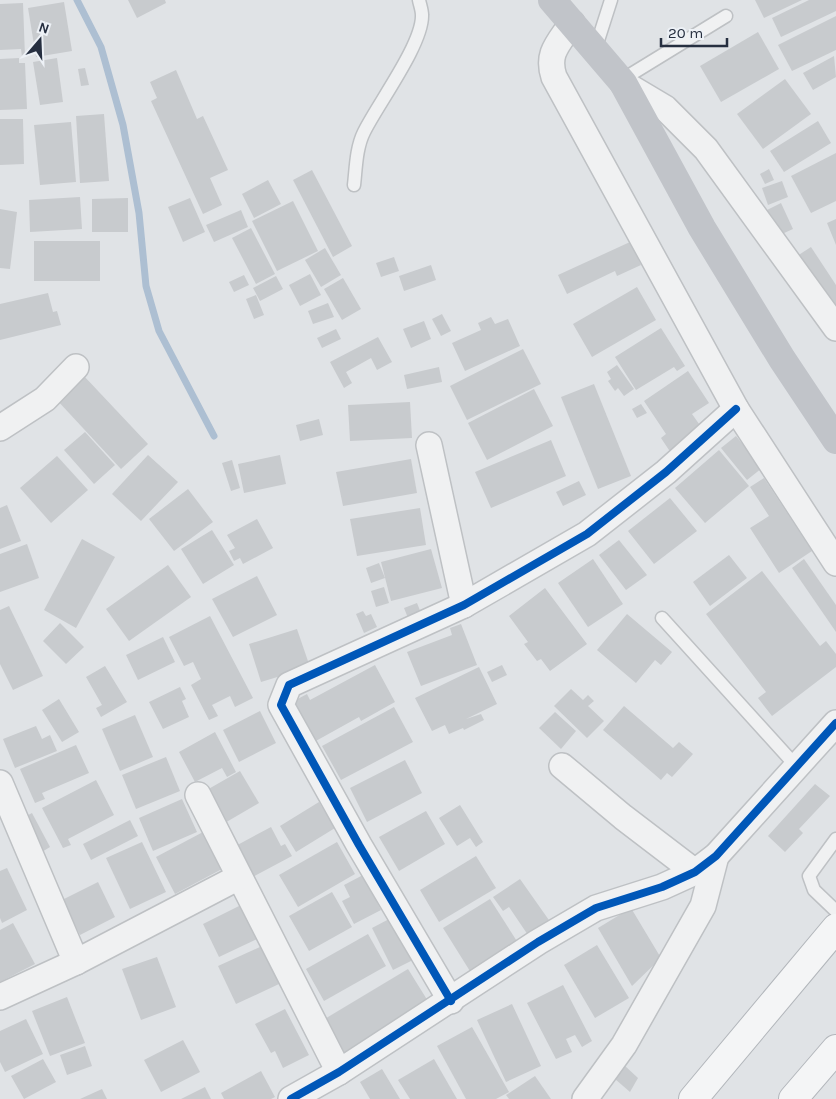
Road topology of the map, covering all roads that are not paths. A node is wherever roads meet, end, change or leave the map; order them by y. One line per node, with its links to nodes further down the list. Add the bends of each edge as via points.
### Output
1 (419, 0): 8 (lane, via 422,17 414,44 363,134)
2 (552, 0): 5 (main road)
3 (611, 0): 6 (lane)
4 (726, 16): 7 (lane)
5 (572, 23): 6 (main road); 11 (street, via 552,53 550,64 554,77)
6 (595, 50): 7 (main road)
7 (622, 82): 9 (street, via 665,108 706,149); 13 (main road, via 702,228 782,360)
8 (354, 185)
9 (836, 328)
10 (76, 366): 12 (street, via 45,400)
11 (736, 409): 15 (street); 16 (street, via 666,472 587,534)
12 (0, 428)
13 (836, 440)
14 (429, 445): 16 (street)
15 (836, 563)
16 (464, 605): 31 (street, via 289,685 281,704)
17 (662, 618): 20 (lane)
18 (836, 724): 20 (street)
19 (562, 766): 25 (street)
20 (797, 767): 24 (street)
21 (0, 783): 29 (street)
22 (198, 795): 26 (street)
23 (836, 839): 27 (lane, via 809,876 814,890)
24 (716, 856): 25 (street); 35 (street, via 703,906 624,1045)
25 (695, 872): 31 (street, via 662,887 596,908 538,942)
26 (239, 877): 29 (street); 33 (street)
27 (836, 910)
28 (836, 928): 36 (highway)
29 (76, 962): 30 (street)
30 (0, 997)
31 (451, 1001): 33 (street)
32 (836, 1050): 37 (highway)
33 (339, 1072): 34 (street)
34 (292, 1099)
35 (585, 1099)
36 (693, 1099)
37 (793, 1099)

